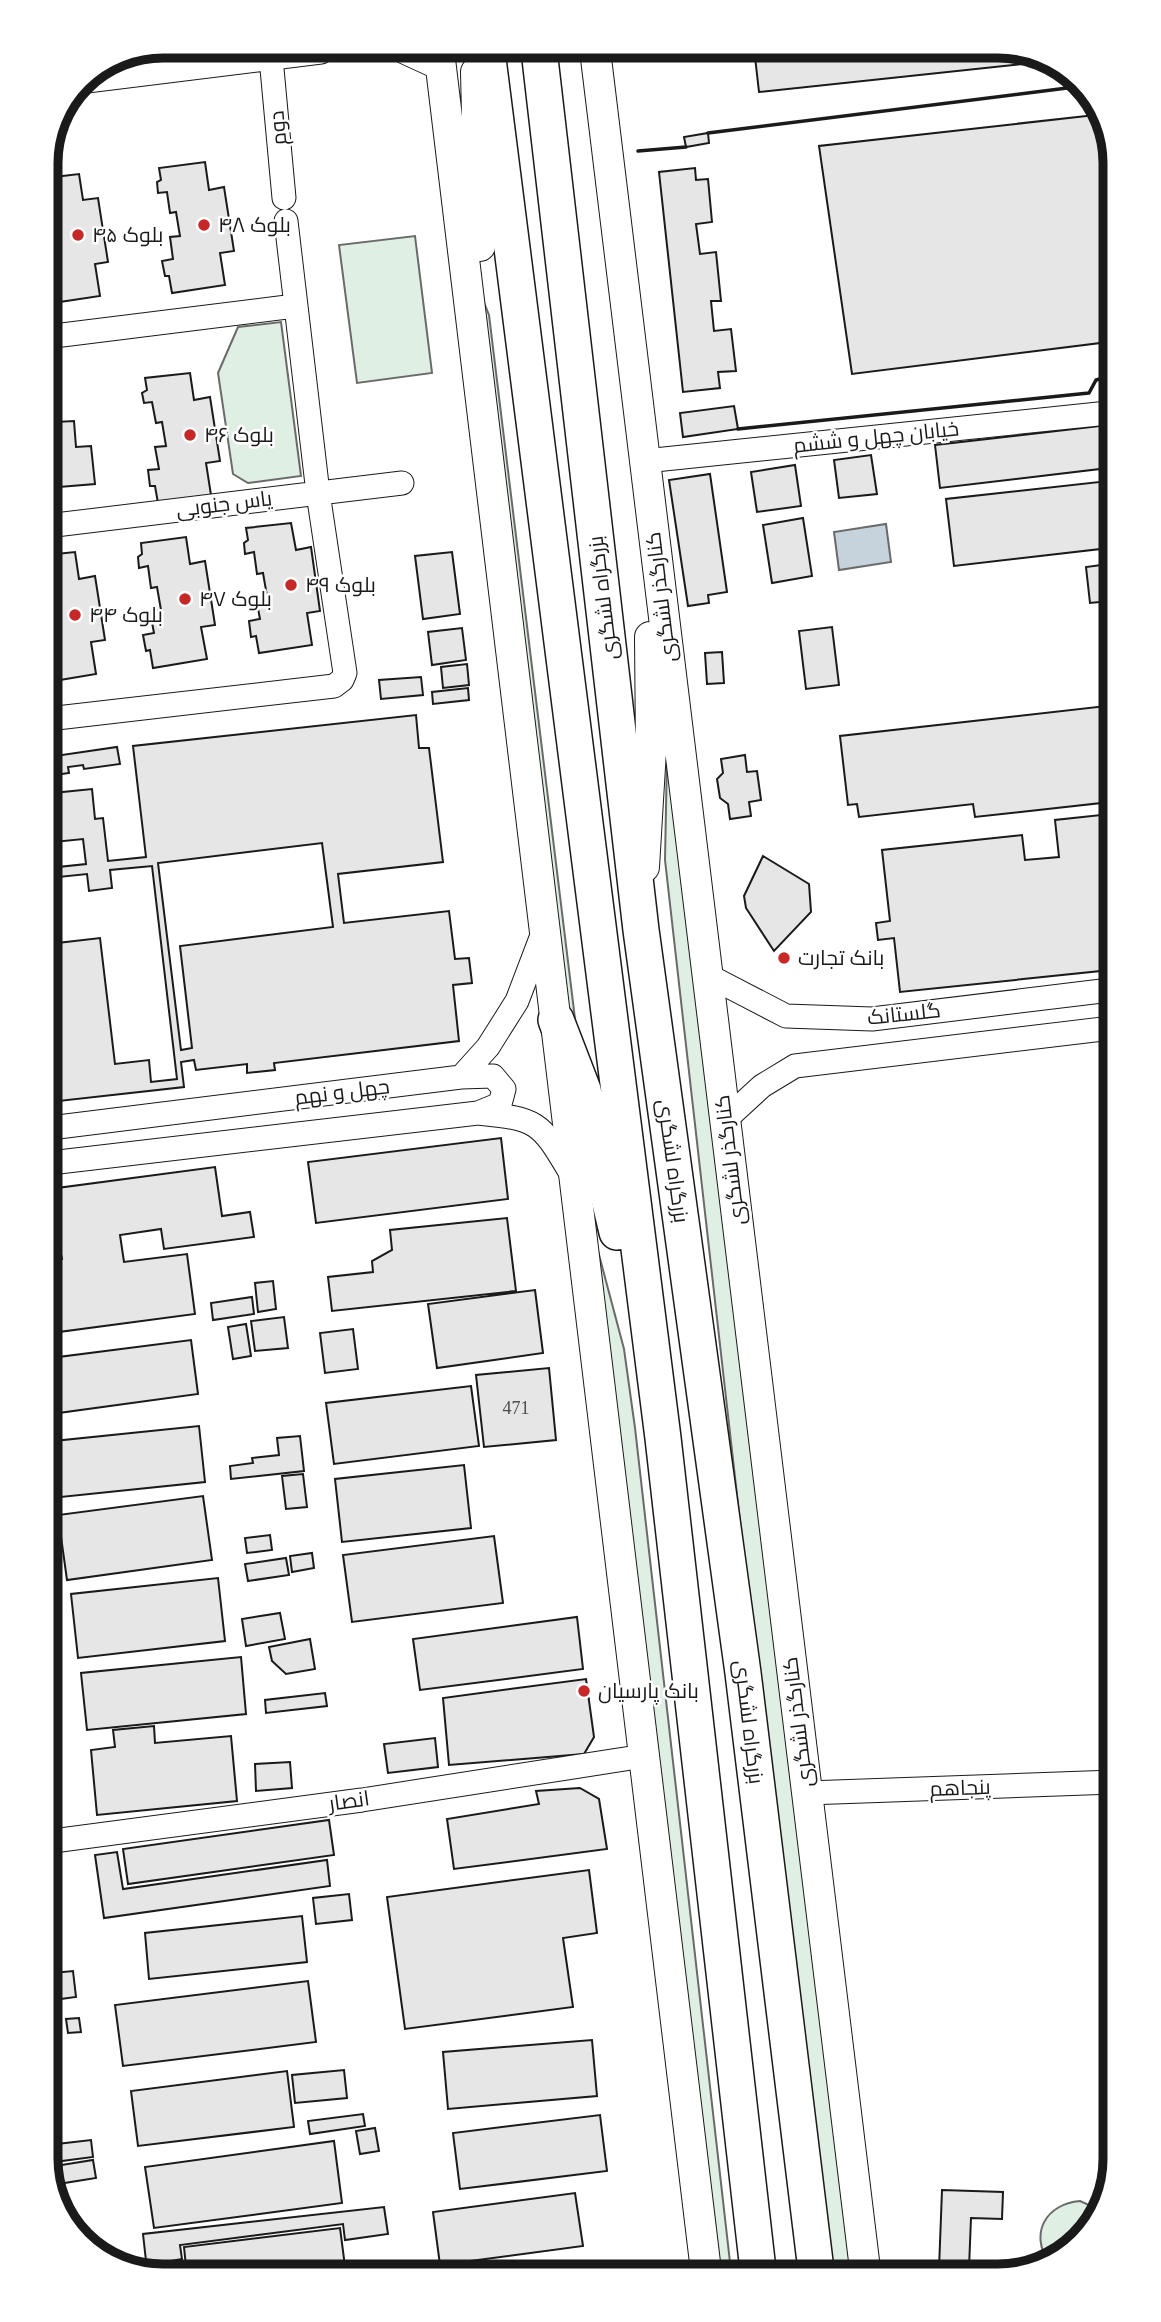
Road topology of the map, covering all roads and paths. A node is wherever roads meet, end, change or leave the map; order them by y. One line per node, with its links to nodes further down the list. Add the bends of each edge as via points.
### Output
1 (271, 58): 7 (street); 8 (street, دوم)
2 (475, 58): 11 (main road)
3 (487, 58): 29 (highway, بزرگراه لشگری)
4 (540, 58): 18 (highway, بزرگراه لشگری)
5 (596, 58): 12 (main road, کنارگذر لشگری)
6 (440, 60): 11 (main road)
7 (98, 80)
8 (295, 306): 9 (street); 14 (street, دوم)
9 (58, 336)
10 (1103, 414): 12 (street, خیابان چهل و ششم)
11 (484, 420): 17 (main road)
12 (647, 475): 18 (main road, via 651,750); 19 (main road, کنارگذر لشگری)
13 (402, 483): 14 (street, یاس جنوبی)
14 (317, 493): 15 (street, یاس جنوبی); 16 (street, دوم, via 345,673 342,680 334,686)
15 (58, 525)
16 (58, 718)
17 (545, 927): 21 (main road); 23 (street, via 517,1001 488,1047)
18 (641, 930): 36 (highway, بزرگراه لشگری, via 743,1673)
19 (707, 975): 20 (street, گلستانک, via 786,1017 872,1019); 25 (main road, کنارگذر لشگری)
20 (1103, 990)
21 (556, 1020): 28 (main road); 29 (highway, via 583,1090)
22 (1103, 1029): 25 (street, گلستانک, via 795,1066 762,1086)
23 (461, 1077): 24 (street, چهل و نهم, via 493,1076 504,1089 500,1104); 26 (street, چهل و نهم)
24 (478, 1113): 27 (street, چهل و نهم); 28 (street, چهل و نهم, via 514,1117 539,1126)
25 (725, 1120): 32 (main road, کنارگذر لشگری)
26 (58, 1128)
27 (58, 1162)
28 (575, 1181): 30 (main road)
29 (657, 1395): 35 (highway, بزرگراه لشگری)
30 (645, 1756): 33 (street, انصار); 34 (main road)
31 (1103, 1783): 32 (street, پنجاهم)
32 (807, 1793): 37 (main road, کنارگذر لشگری)
33 (58, 1840)
34 (705, 2264)
35 (757, 2264)
36 (815, 2264)
37 (864, 2264)

